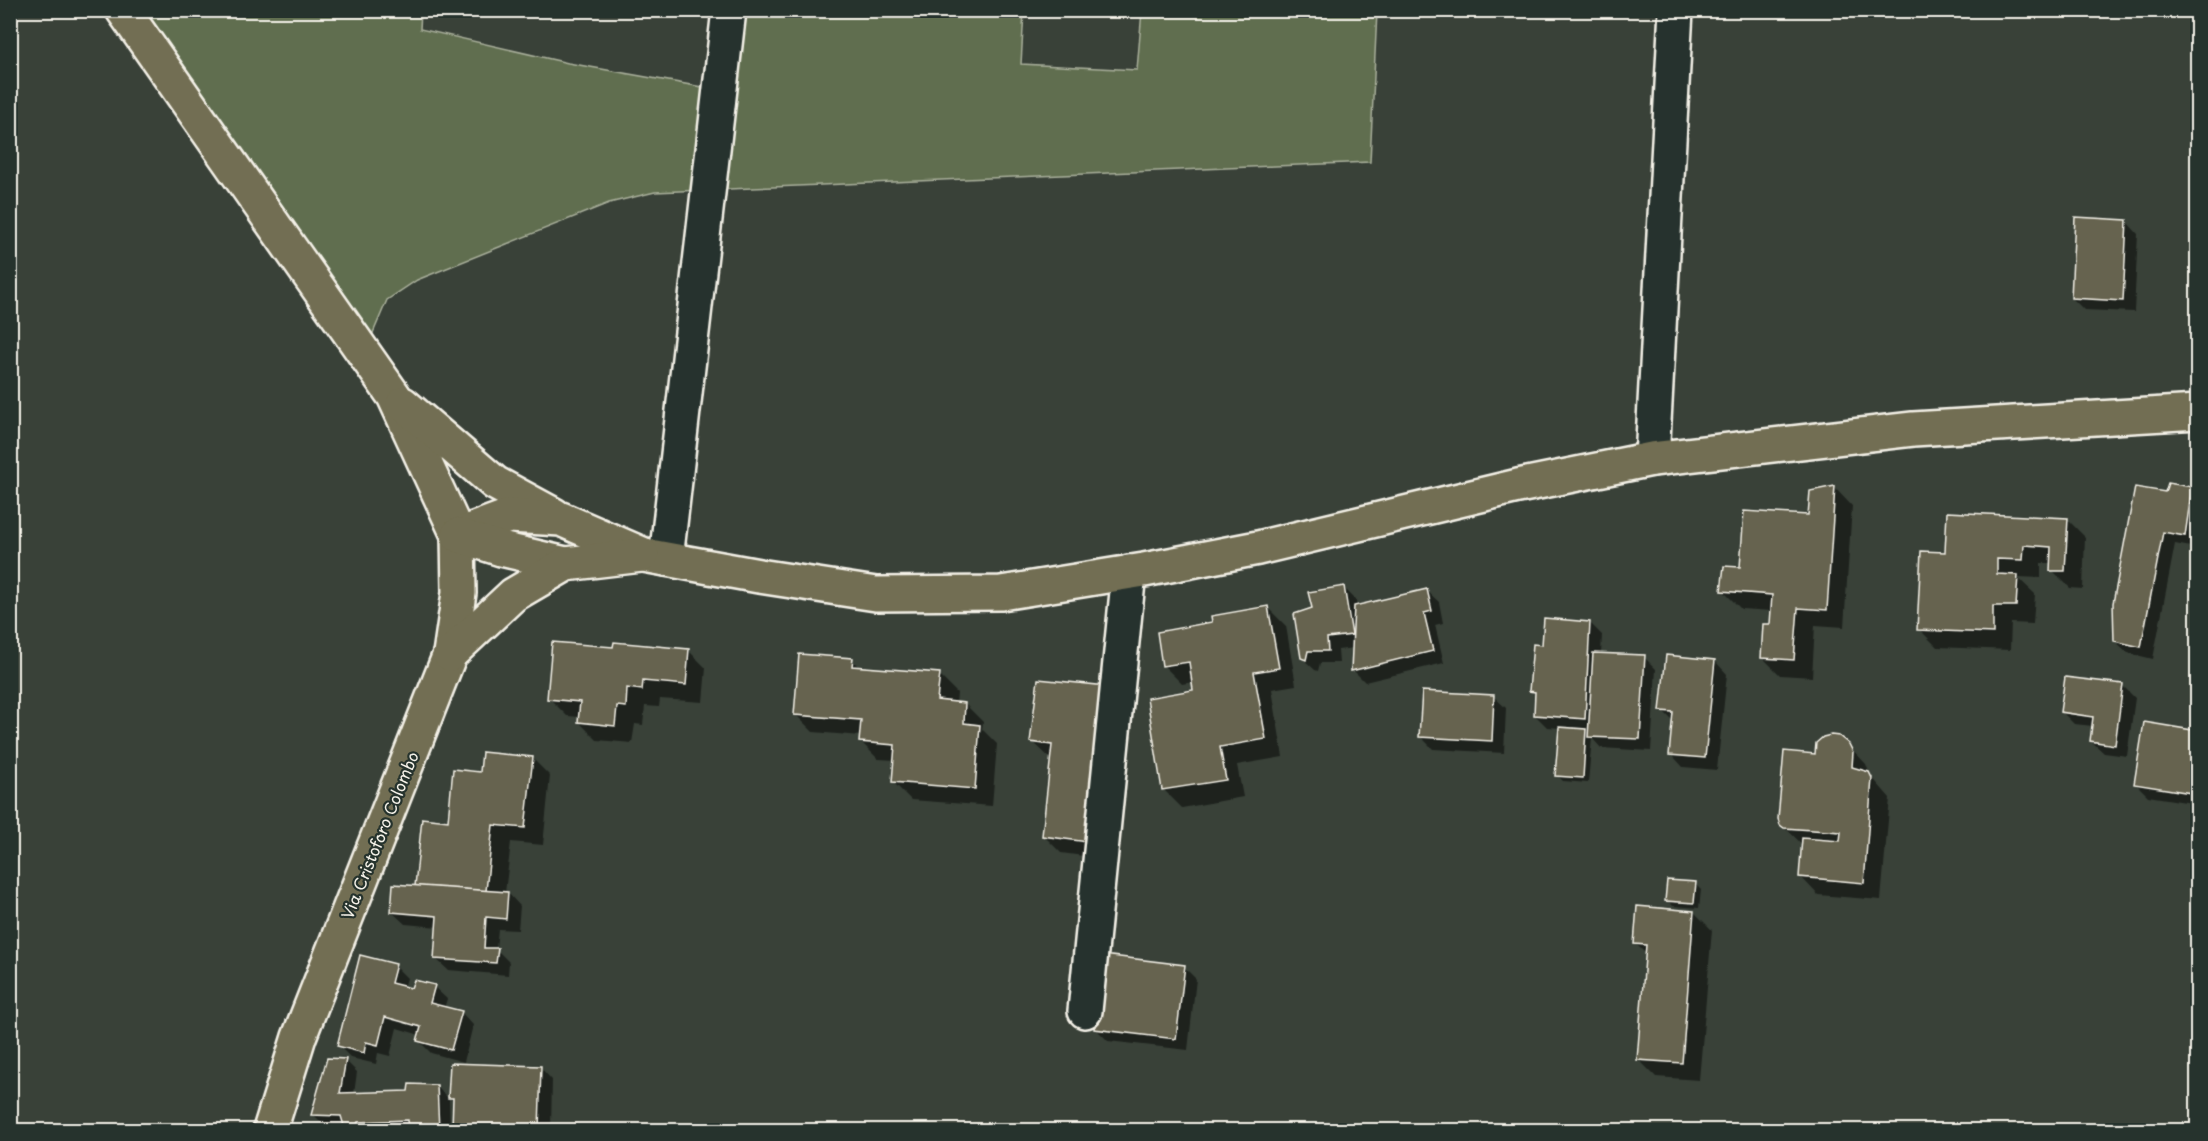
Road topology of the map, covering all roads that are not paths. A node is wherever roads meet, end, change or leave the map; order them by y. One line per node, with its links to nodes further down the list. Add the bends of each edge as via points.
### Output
1 (123, 10): 4 (main road)
2 (729, 10): 9 (street)
3 (1676, 10): 6 (street)
4 (394, 396): 7 (main road, via 495,483); 8 (main road)
5 (2198, 412): 6 (main road, via 1913,429)
6 (1653, 459): 11 (main road, via 1518,486 1258,548)
7 (561, 519): 8 (main road, via 509,516); 9 (main road)
8 (458, 535): 10 (main road); 12 (main road, Via Cristoforo Colombo, via 459,593)
9 (655, 557): 10 (main road); 11 (main road, via 876,594 1000,593)
10 (566, 564): 12 (main road, via 513,595)
11 (1129, 572): 13 (street)
12 (450, 654): 14 (main road, Via Cristoforo Colombo, via 299,1037)
13 (1085, 1011)
14 (270, 1131)

